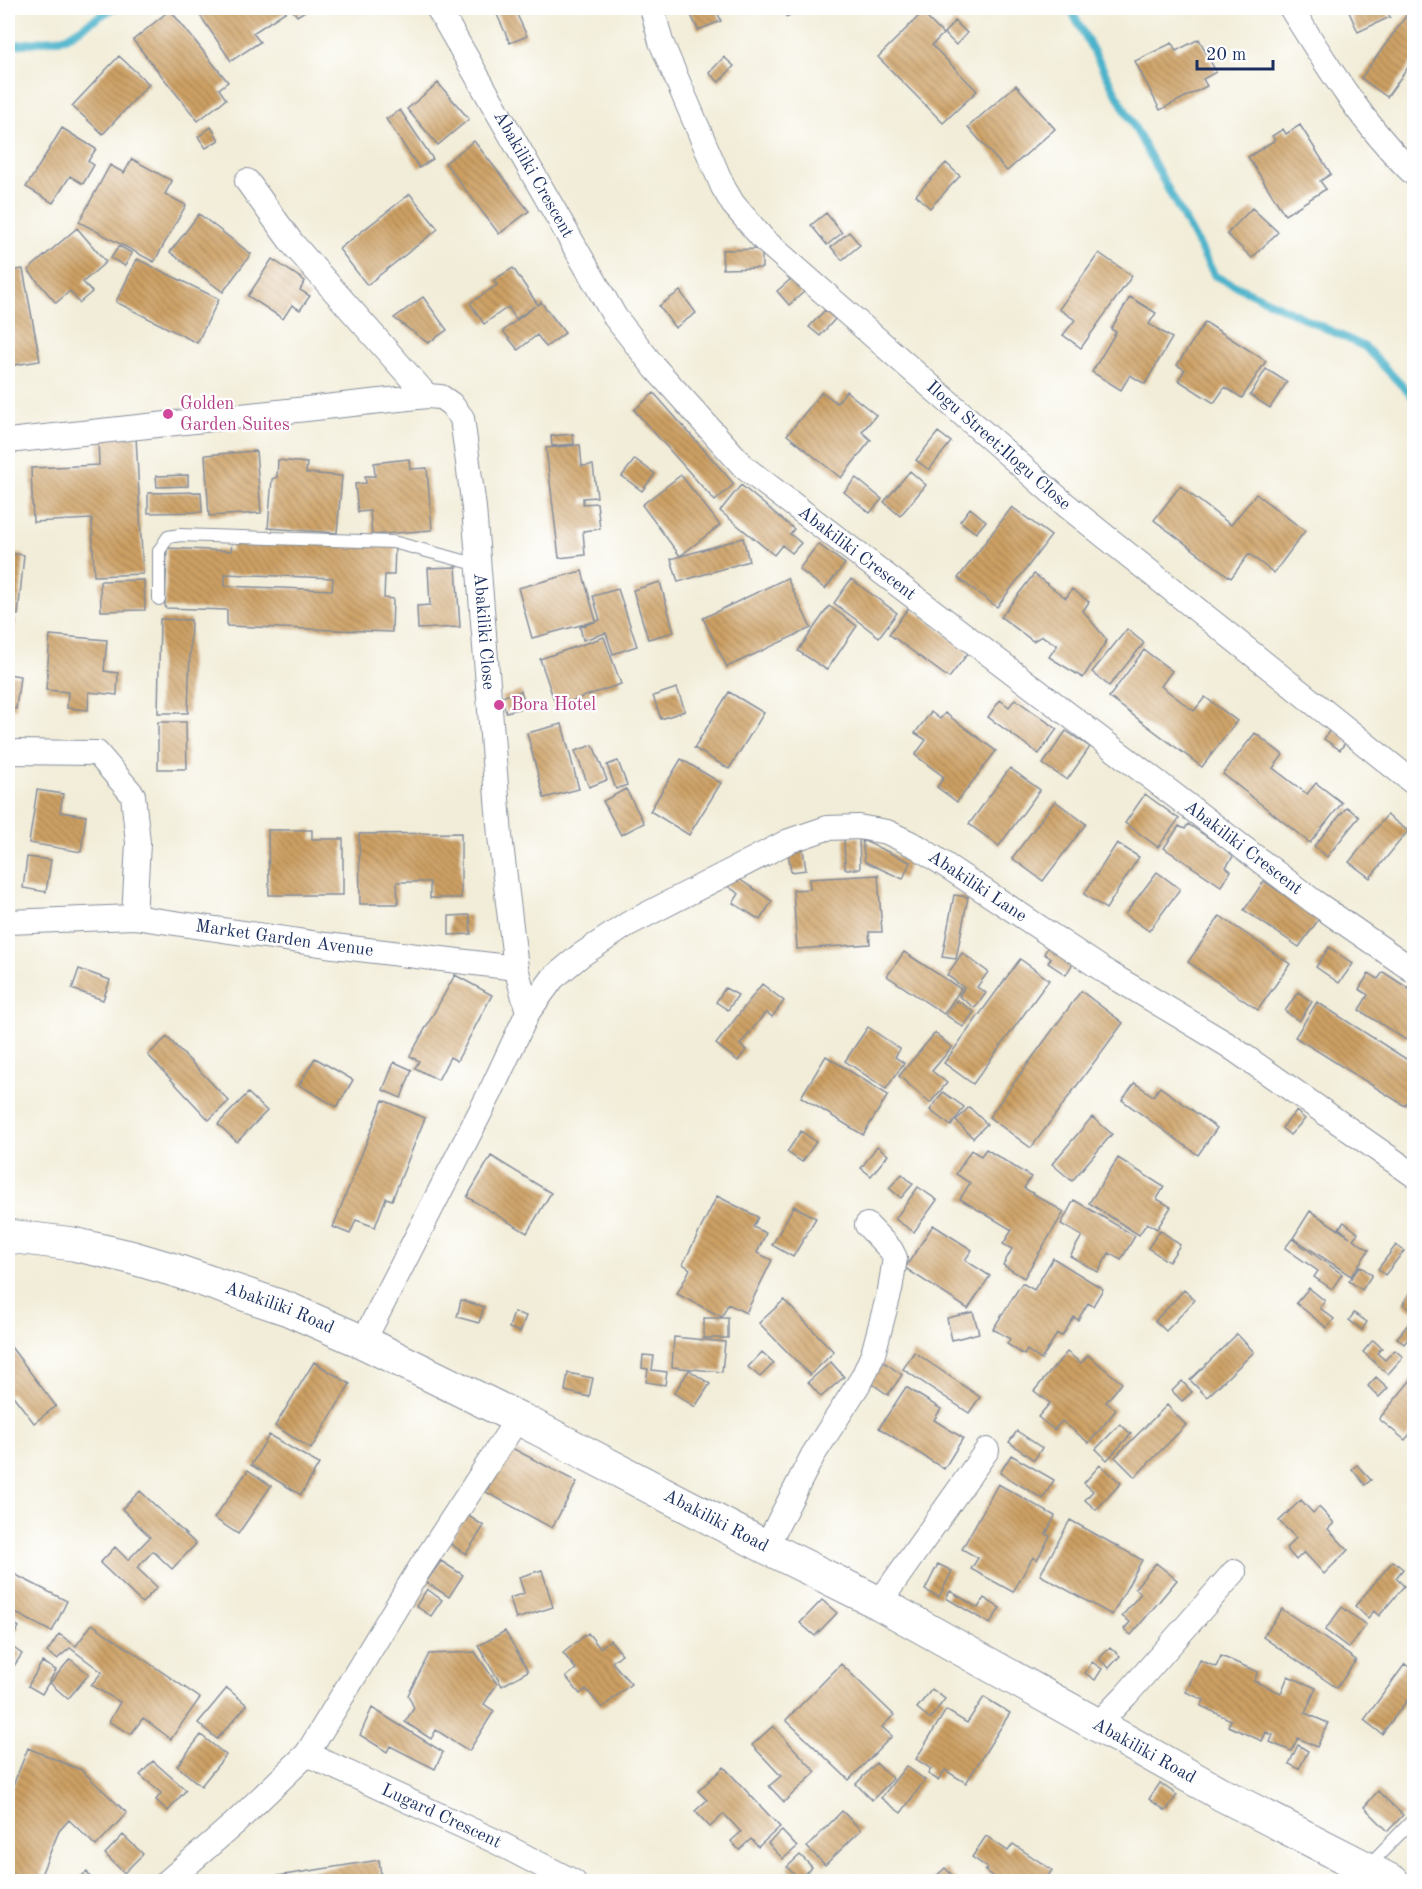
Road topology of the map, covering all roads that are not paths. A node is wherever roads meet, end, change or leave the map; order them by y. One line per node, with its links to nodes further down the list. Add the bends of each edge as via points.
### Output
1 (438, 8): 15 (street, Abakiliki Crescent, via 615,317 745,468 1313,901)
2 (652, 8): 11 (street, Ilogu Street;Ilogu Close, via 661,42 723,187 764,240 1066,505)
3 (1291, 8): 4 (street, via 1378,136)
4 (1414, 174)
5 (247, 181): 6 (street, via 292,243)
6 (427, 396): 7 (street); 8 (street, Abakiliki Close, via 441,397 462,418)
7 (8, 441)
8 (479, 565): 9 (lane, via 393,542 180,535 168,537 159,551); 14 (street, Abakiliki Close, via 500,836)
9 (159, 599)
10 (8, 752): 12 (street, via 97,753 133,795 138,843)
11 (1414, 783)
12 (134, 917): 13 (street, Market Garden Avenue); 14 (street, Market Garden Avenue)
13 (8, 922)
14 (516, 968): 16 (street)
15 (1414, 971)
16 (528, 1012): 17 (street, Abakiliki Lane, via 553,978 628,924 789,841 827,828 858,827 887,832 918,847 1108,973 1228,1045); 20 (street, Abakiliki Lane)
17 (1414, 1174)
18 (867, 1225): 23 (street, via 896,1258 873,1354 863,1377 813,1455)
19 (8, 1236): 20 (main road, Abakiliki Road, via 73,1244 174,1270 288,1309)
20 (363, 1342): 21 (main road, Abakiliki Road)
21 (518, 1418): 23 (main road, Abakiliki Road); 27 (street, via 417,1573)
22 (987, 1450): 25 (street)
23 (766, 1547): 25 (main road, Abakiliki Road)
24 (1234, 1572): 26 (street)
25 (879, 1603): 26 (main road, Abakiliki Road)
26 (1096, 1725): 29 (main road, Abakiliki Road)
27 (307, 1754): 30 (street, via 235,1823); 31 (street, Lugard Crescent)
28 (1414, 1819): 29 (lane)
29 (1380, 1875)
30 (166, 1881)
31 (574, 1881)

